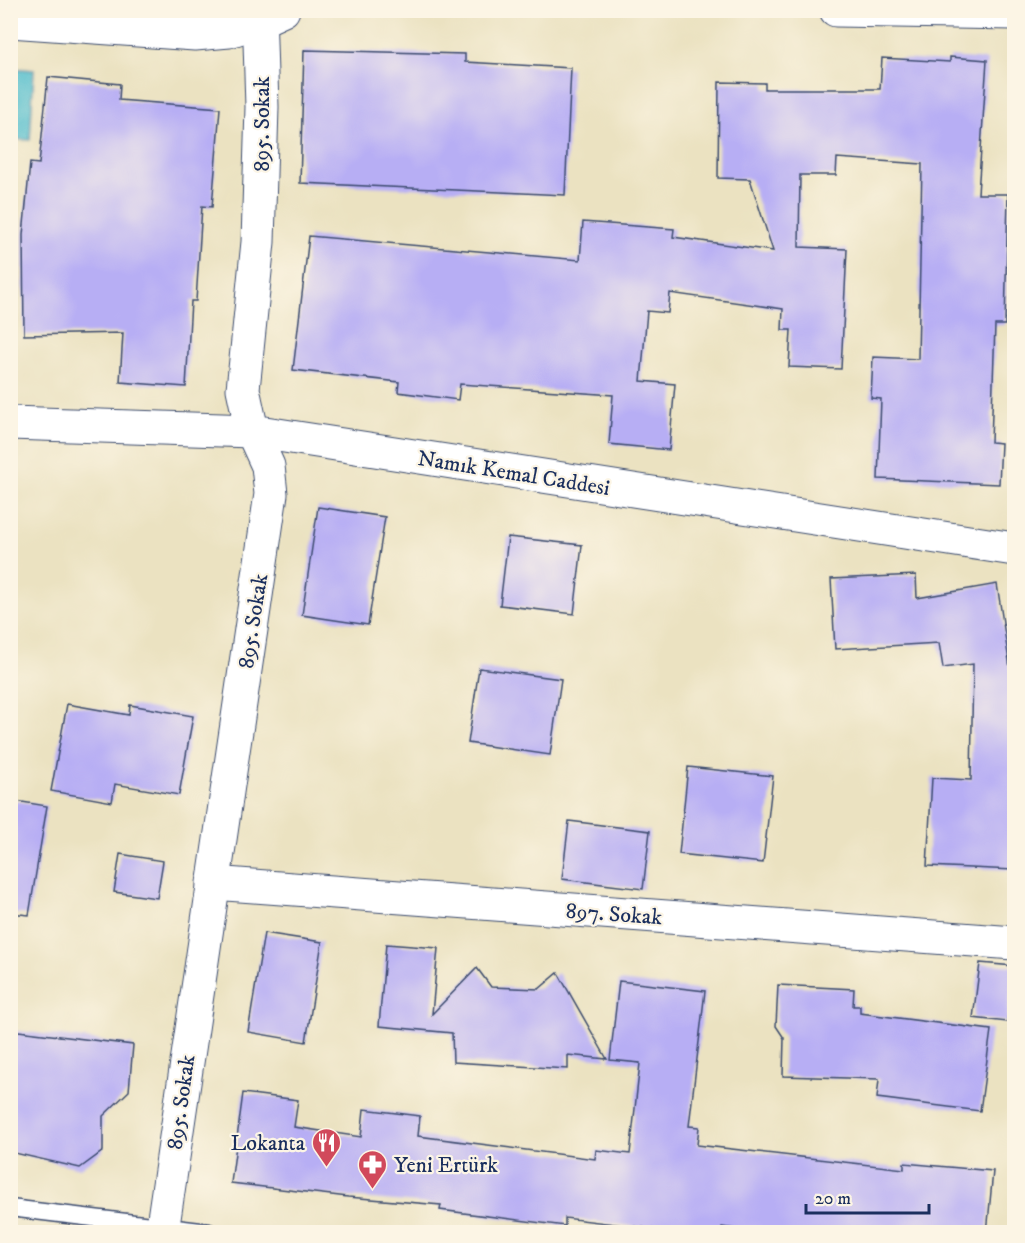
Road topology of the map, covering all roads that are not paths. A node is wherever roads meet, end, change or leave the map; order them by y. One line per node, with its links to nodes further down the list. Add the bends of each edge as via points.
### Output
1 (836, 10): 2 (street)
2 (1014, 13)
3 (267, 14): 4 (street, via 228,31 195,34); 6 (street, 895. Sokak, via 258,242 243,389)
4 (10, 21)
5 (10, 423): 6 (street, Namık Kemal Caddesi)
6 (252, 431): 7 (street, Namık Kemal Caddesi); 8 (street, 895. Sokak, via 268,465 271,494)
7 (1014, 549)
8 (213, 884): 9 (street, 897. Sokak); 11 (street, 895. Sokak)
9 (1014, 943)
10 (10, 1208): 11 (lane)
11 (162, 1230): 12 (lane)
12 (208, 1233)

